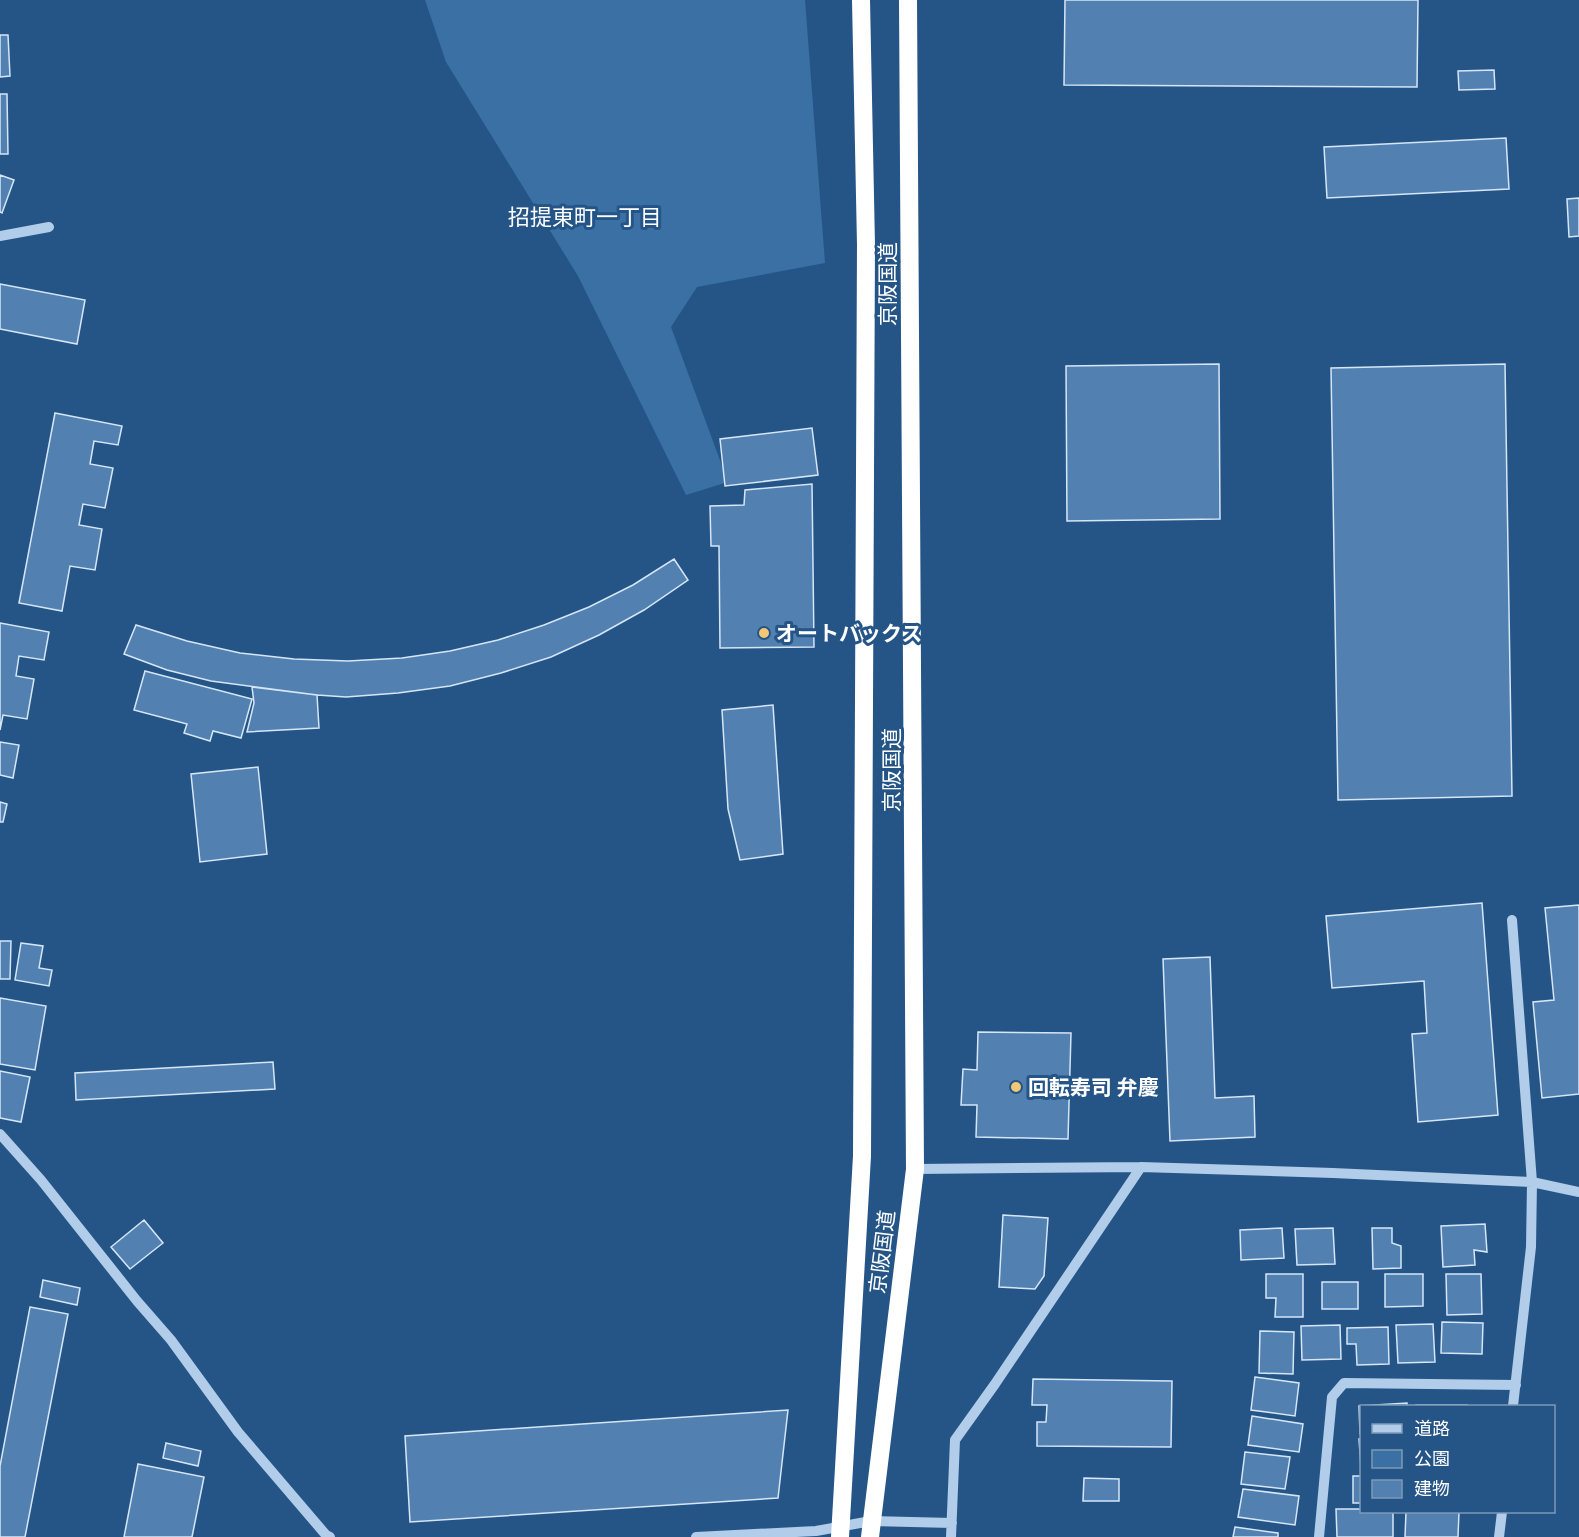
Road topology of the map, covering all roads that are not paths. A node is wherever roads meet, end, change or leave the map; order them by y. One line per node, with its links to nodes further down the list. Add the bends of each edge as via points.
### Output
1 (861, 0): 16 (highway, 京阪国道, via 866,245 862,1156)
2 (908, 0): 8 (highway, 京阪国道)
3 (49, 227): 4 (street)
4 (0, 236)
5 (1512, 920): 9 (street)
6 (0, 1134): 17 (street, via 171,1340 238,1432)
7 (1141, 1167): 8 (street); 9 (street); 14 (street, via 955,1440)
8 (915, 1169): 15 (highway, 京阪国道)
9 (1532, 1182): 10 (street); 11 (street, via 1532,1247)
10 (1579, 1192)
11 (1516, 1385): 12 (street); 20 (street, via 1344,1383 1332,1397)
12 (1514, 1405)
13 (1502, 1513): 21 (street)
14 (952, 1523): 15 (street); 19 (street)
15 (870, 1529): 16 (street)
16 (841, 1532): 18 (street)
17 (330, 1537)
18 (696, 1537)
19 (951, 1537)
20 (1319, 1537)
21 (1499, 1537)

